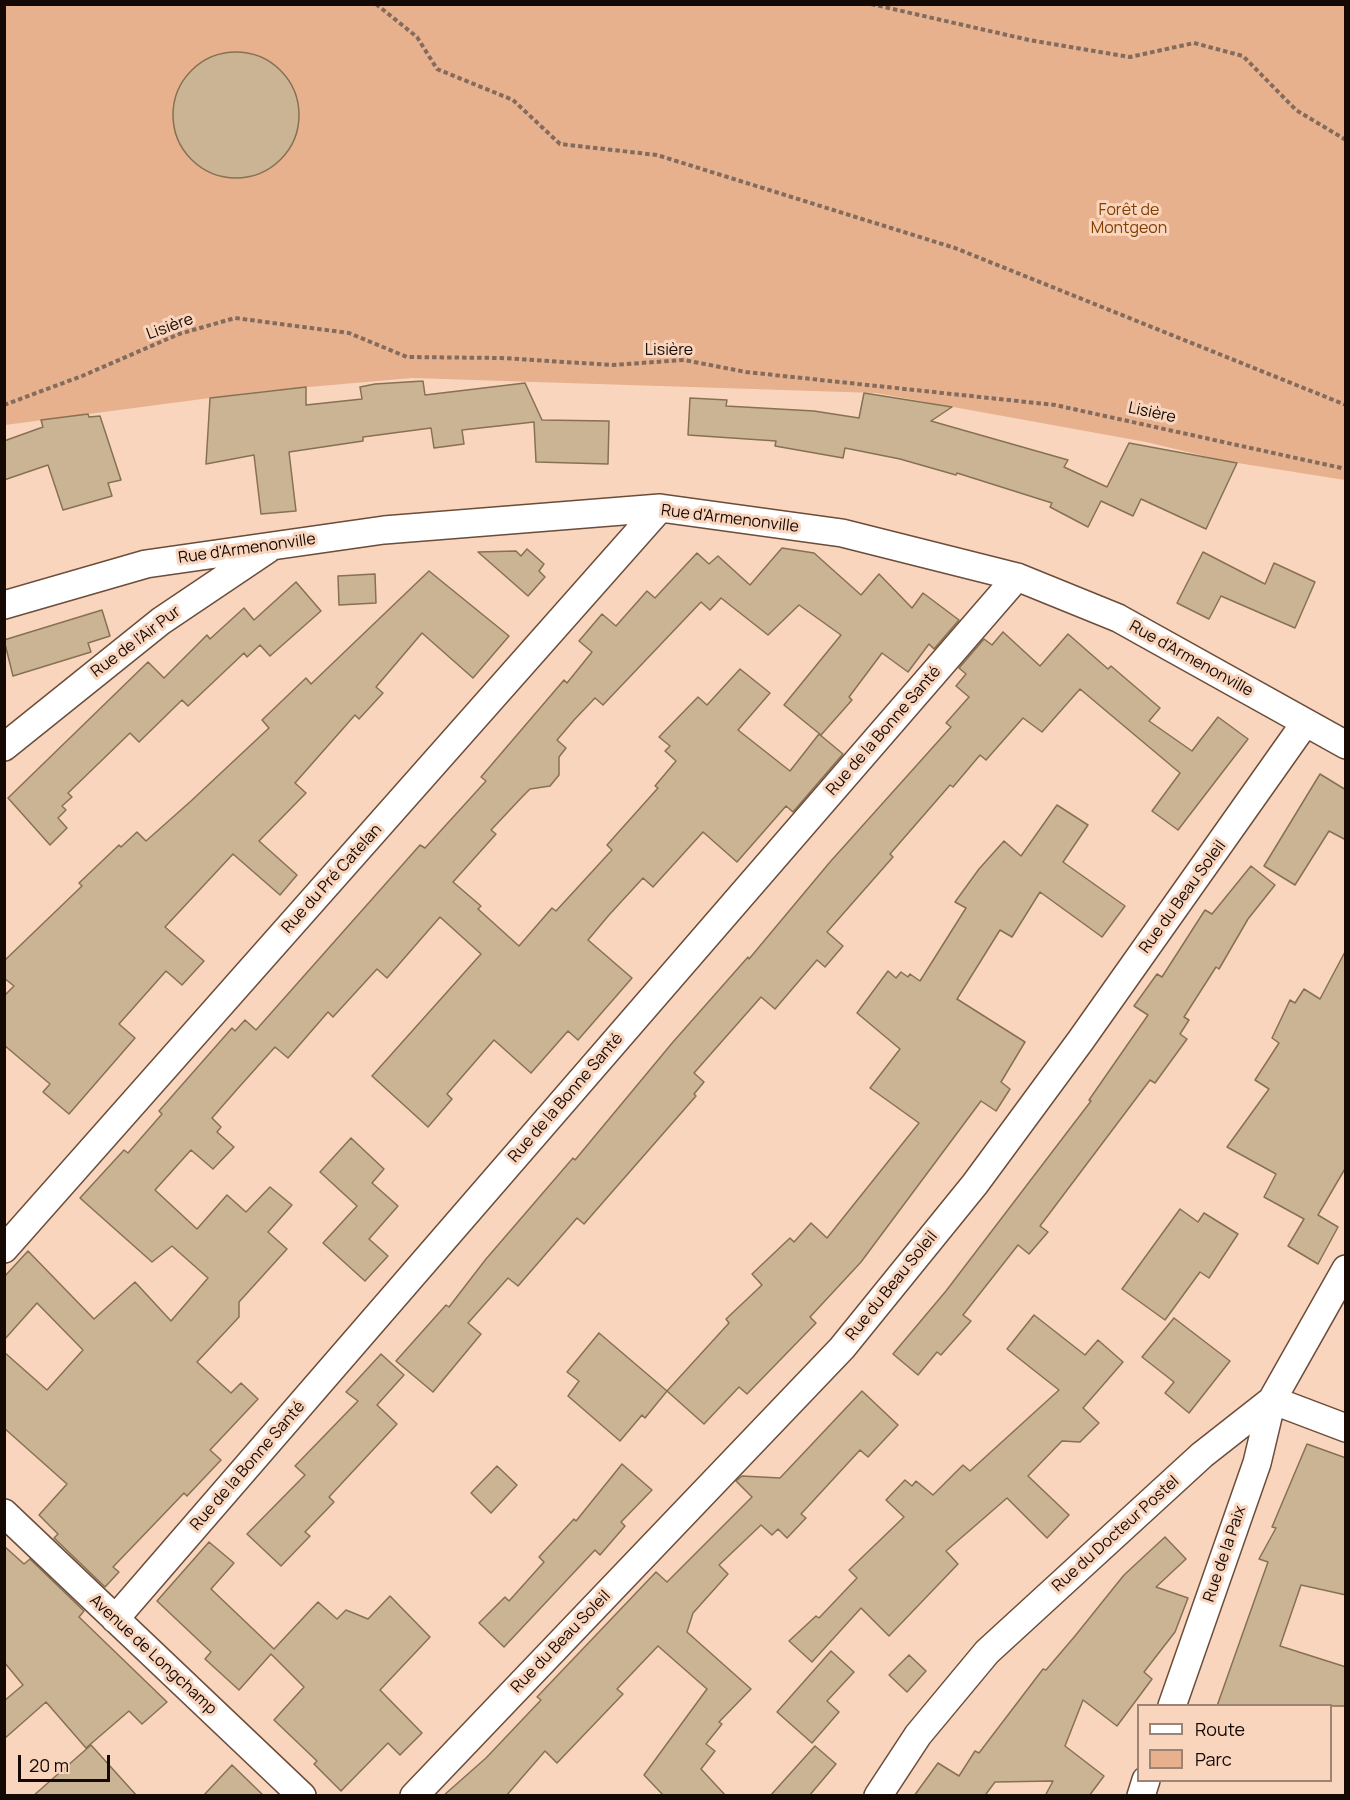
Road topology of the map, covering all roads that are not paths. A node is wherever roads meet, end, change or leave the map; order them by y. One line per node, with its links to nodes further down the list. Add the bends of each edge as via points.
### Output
1 (660, 508): 2 (street, Rue d'Armenonville, via 384,530); 3 (street, Rue d'Armenonville, via 842,533); 8 (street, Rue du Pré Catelan)
2 (274, 545): 4 (street, Rue d'Armenonville, via 146,564); 7 (street, Rue de l'Air Pur, via 160,621)
3 (1017, 577): 5 (street, Rue d'Armenonville, via 1118,618); 13 (street, Rue de la Bonne Santé)
4 (4, 605)
5 (1305, 723): 6 (street, Rue d'Armenonville); 16 (street, Rue du Beau Soleil, via 975,1184 842,1348)
6 (1346, 745)
7 (4, 747)
8 (4, 1249)
9 (1346, 1269): 10 (street, Rue du Docteur Postel)
10 (1272, 1400): 11 (street); 14 (street, Rue de la Paix, via 1257,1463); 17 (street, Rue du Docteur Postel, via 1202,1455 987,1652 918,1735)
11 (1346, 1428)
12 (4, 1513): 13 (street, Avenue de Longchamp)
13 (115, 1619): 15 (street, Avenue de Longchamp)
14 (1173, 1704)
15 (302, 1796)
16 (414, 1796)
17 (878, 1796)

